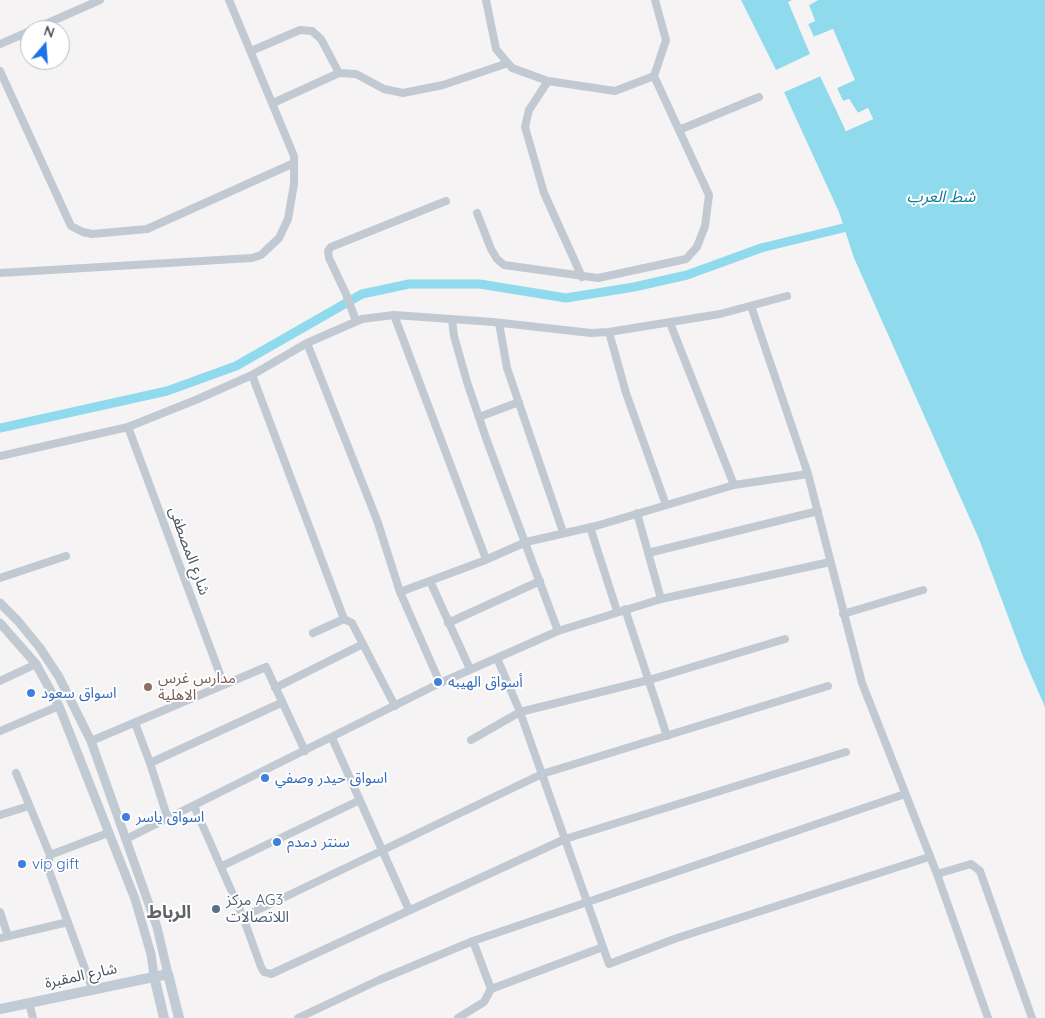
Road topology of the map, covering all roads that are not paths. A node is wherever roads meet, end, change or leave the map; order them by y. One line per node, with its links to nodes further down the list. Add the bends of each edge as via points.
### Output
1 (100, 0): 5 (street)
2 (229, 0): 8 (street)
3 (486, 0): 9 (street, via 496,49)
4 (655, 0): 12 (street, via 666,40)
5 (55, 20)
6 (20, 36): 7 (street)
7 (0, 44)
8 (251, 51): 11 (street, via 300,30 312,31 321,39); 15 (street)
9 (508, 63): 11 (street, via 443,85 403,94 384,89 356,74); 13 (street, via 512,68)
10 (0, 71): 17 (street, via 71,226 83,232 146,229)
11 (339, 73): 15 (street)
12 (654, 76): 13 (street, via 614,91); 16 (street)
13 (548, 81): 21 (street, via 530,110 525,127 544,193)
14 (759, 98): 16 (street)
15 (273, 103): 17 (street, via 291,146)
16 (679, 130): 21 (street, via 709,195 708,213 697,247 686,259 598,278)
17 (294, 163): 20 (street, via 288,219 279,238 269,249 252,258)
18 (446, 201): 25 (street, via 331,247 329,258)
19 (477, 213): 21 (street, via 491,249 504,264)
20 (0, 273)
21 (582, 276)
22 (787, 296): 23 (street)
23 (751, 306): 28 (street); 36 (street)
24 (394, 315): 25 (street); 26 (street); 46 (street)
25 (356, 319): 30 (street)
26 (452, 320): 27 (street); 33 (street)
27 (499, 323): 29 (street); 32 (street, via 507,368)
28 (670, 323): 29 (street); 37 (street)
29 (609, 332): 38 (street, via 626,393)
30 (307, 343): 31 (street); 52 (street, via 377,520)
31 (252, 374): 34 (street, via 198,400); 57 (street)
32 (519, 402): 33 (street); 42 (street)
33 (479, 417): 43 (street)
34 (128, 427): 35 (street); 72 (street, شارع المصطفى)
35 (0, 456)
36 (808, 474): 37 (street); 39 (street)
37 (734, 485): 38 (street)
38 (666, 505): 40 (street)
39 (818, 511): 44 (street); 47 (street)
40 (637, 513): 41 (street); 44 (street)
41 (590, 527): 42 (street); 55 (street)
42 (563, 532): 43 (street)
43 (526, 542): 46 (street); 50 (street)
44 (648, 553): 53 (street)
45 (66, 556): 48 (street)
46 (486, 559): 49 (street)
47 (830, 562): 53 (street); 56 (street)
48 (0, 578)
49 (430, 581): 52 (street); 60 (street)
50 (540, 581): 60 (street); 61 (street)
51 (923, 590): 56 (street)
52 (400, 592): 71 (street)
53 (661, 598): 55 (street)
54 (0, 603): 59 (street)
55 (621, 610): 61 (street); 69 (street)
56 (844, 614): 90 (street, via 862,683)
57 (344, 619): 63 (street); 65 (street, via 352,622)
58 (0, 623): 62 (street)
59 (20, 623): 62 (street); 84 (street, via 59,677)
60 (448, 623): 68 (street)
61 (558, 631): 66 (street)
62 (8, 632): 67 (street)
63 (313, 633)
64 (785, 639): 69 (street)
65 (363, 644): 74 (street); 77 (street)
66 (497, 658): 68 (street); 78 (street)
67 (36, 664): 70 (street); 76 (street)
68 (470, 670): 71 (street)
69 (648, 680): 78 (street); 81 (street)
70 (0, 681)
71 (440, 684): 77 (street)
72 (224, 685): 74 (street, via 266,667); 79 (street)
73 (828, 686): 81 (street)
74 (274, 688): 75 (street)
75 (281, 703): 85 (street); 87 (street)
76 (59, 706): 80 (street); 96 (street)
77 (395, 706): 82 (street)
78 (520, 712): 83 (street); 89 (street)
79 (135, 724): 84 (street); 87 (street)
80 (0, 731)
81 (667, 736): 89 (street)
82 (332, 738): 85 (street); 91 (street)
83 (471, 740)
84 (91, 741): 97 (street)
85 (305, 751): 93 (street)
86 (846, 752): 98 (street)
87 (150, 763): 95 (street)
88 (16, 773): 92 (street)
89 (542, 774): 98 (street); 100 (street)
90 (905, 794): 102 (street); 105 (street)
91 (358, 801): 100 (street); 103 (street)
92 (29, 806): 94 (street); 101 (street)
93 (194, 806): 95 (street); 103 (street)
94 (0, 815)
95 (168, 819): 97 (street)
96 (108, 832): 99 (street); 101 (street)
97 (126, 838): 99 (street); 113 (street, via 157,927)
98 (565, 839): 105 (street); 106 (street)
99 (112, 844): 114 (street, via 144,928)
100 (381, 850): 106 (street); 108 (street)
101 (50, 855): 109 (street, via 48,868)
102 (929, 857): 104 (street); 112 (street, via 677,938 609,964)
103 (222, 866): 108 (street)
104 (937, 874): 124 (street); 125 (street, via 971,864 980,870)
105 (586, 900): 111 (street); 112 (street)
106 (409, 910): 108 (street, via 271,974 260,968)
107 (0, 912): 110 (street)
108 (243, 916)
109 (68, 922): 110 (street); 115 (street)
110 (4, 937)
111 (473, 940): 116 (street); 122 (street)
112 (603, 948): 116 (street)
113 (168, 974): 114 (main road, شارع المقبرة); 121 (main road)
114 (154, 976): 115 (main road, شارع المقبرة); 120 (main road)
115 (92, 988): 117 (main road, شارع المقبرة)
116 (490, 989): 123 (street, via 484,1002)
117 (29, 1003): 118 (main road, شارع المقبرة); 119 (street)
118 (0, 1009)
119 (33, 1018)
120 (164, 1018)
121 (179, 1018)
122 (298, 1018)
123 (458, 1018)
124 (988, 1018)
125 (1032, 1018)

